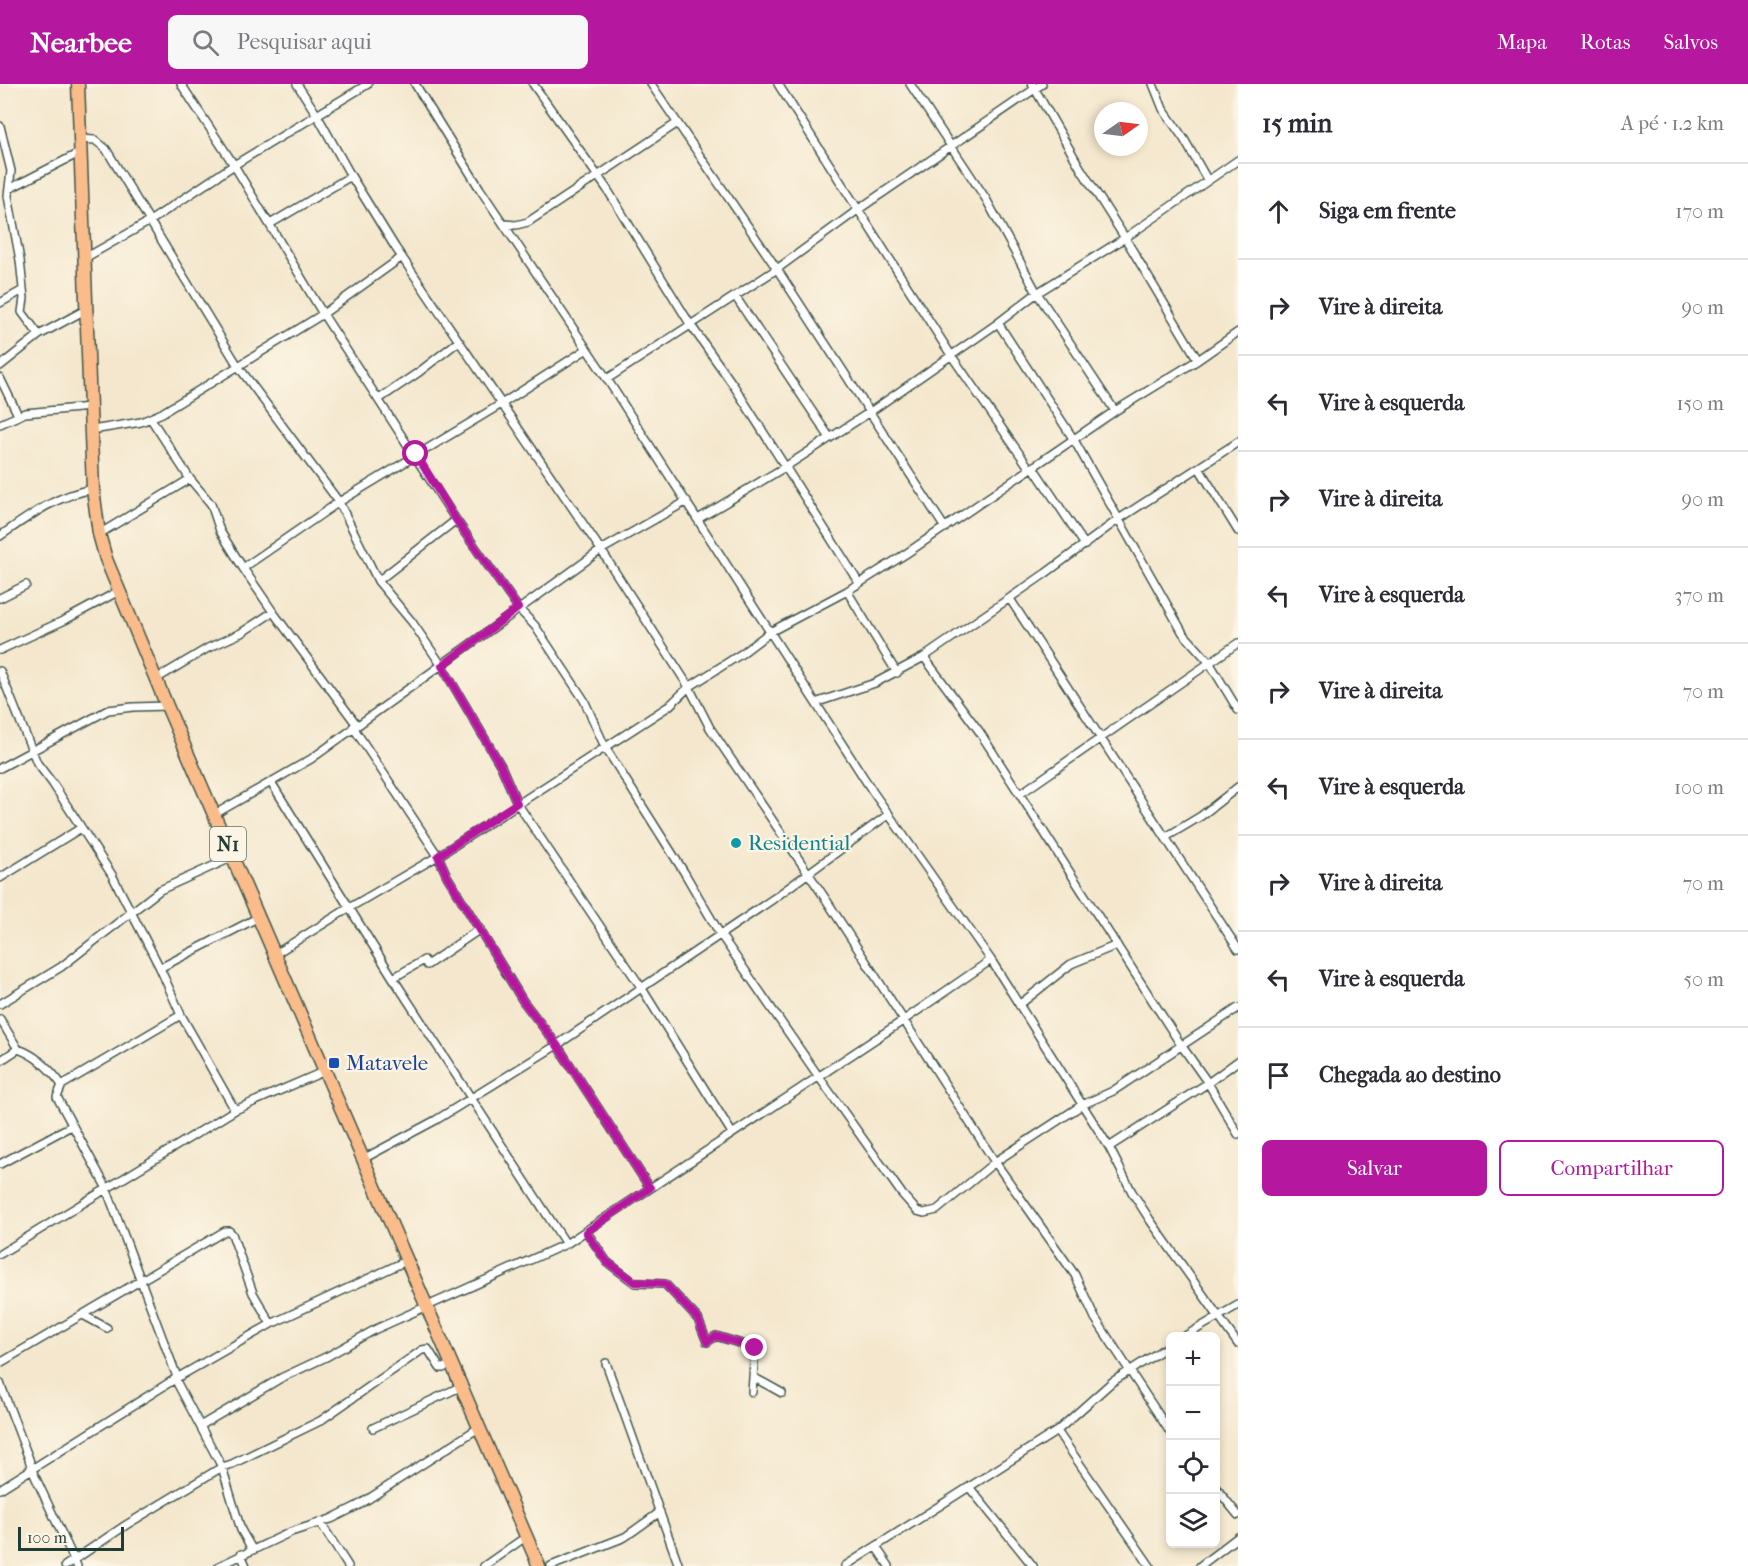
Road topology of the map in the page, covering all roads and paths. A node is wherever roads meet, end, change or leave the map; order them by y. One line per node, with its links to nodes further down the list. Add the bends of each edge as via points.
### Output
1 (78, 84): 16 (highway, N1)
2 (182, 84): 19 (street)
3 (297, 84): 12 (street)
4 (368, 84): 12 (street)
5 (415, 84): 28 (street)
6 (533, 84): 21 (street)
7 (651, 84): 13 (street)
8 (778, 84): 25 (street)
9 (910, 84): 17 (street)
10 (1153, 84): 22 (street, via 1163,109)
11 (1037, 86): 17 (street); 29 (street, via 1081,169)
12 (317, 115): 19 (street); 20 (street)
13 (676, 124): 21 (street); 32 (street)
14 (0, 126): 15 (street)
15 (1, 138): 23 (street, via 11,171)
16 (81, 146): 23 (street); 26 (street, via 100,142); 31 (highway, N1)
17 (953, 146): 25 (street); 34 (street, via 995,213)
18 (1238, 160): 22 (street)
19 (234, 165): 26 (street); 27 (street)
20 (351, 176): 27 (street); 30 (street)
21 (597, 176): 28 (street, via 528,222); 40 (street)
22 (1208, 181): 29 (street)
23 (8, 193): 24 (street); 33 (street)
24 (0, 200)
25 (860, 209): 32 (street); 45 (street)
26 (150, 221): 31 (street); 48 (street)
27 (270, 224): 38 (street)
28 (504, 224): 44 (street)
29 (1125, 238): 34 (street); 46 (street)
30 (402, 257): 38 (street); 43 (street)
31 (85, 258): 37 (highway, N1)
32 (777, 268): 35 (street); 55 (street)
33 (23, 290): 36 (street); 42 (street, via 22,312)
34 (1037, 293): 39 (street); 54 (street)
35 (735, 296): 40 (street); 60 (street)
36 (0, 303)
37 (87, 309): 42 (street); 53 (highway, N1)
38 (323, 314): 48 (street); 51 (street)
39 (998, 323): 45 (street); 61 (street)
40 (690, 324): 50 (street); 64 (street)
41 (1238, 332): 46 (street)
42 (39, 335): 47 (street)
43 (459, 341): 51 (street); 52 (street)
44 (587, 349): 50 (street); 52 (street)
45 (951, 355): 55 (street); 65 (street)
46 (1198, 360): 54 (street)
47 (0, 366)
48 (238, 366): 57 (street); 70 (street)
49 (0, 378): 56 (street)
50 (607, 379): 69 (street)
51 (379, 399): 63 (street)
52 (503, 403): 63 (street); 79 (street)
53 (90, 406): 56 (street); 59 (highway, N1)
54 (1115, 411): 61 (street)
55 (870, 412): 60 (street); 74 (street)
56 (18, 415): 58 (street)
57 (151, 418): 59 (street); 67 (street)
58 (0, 424)
59 (92, 430): 68 (highway, N1)
60 (830, 438): 64 (street)
61 (1074, 440): 65 (street); 72 (street)
62 (1238, 442): 66 (street)
63 (416, 454): 70 (street); 73 (street)
64 (785, 467): 71 (street); 82 (street)
65 (1031, 468): 74 (street); 78 (street)
66 (1199, 468): 72 (street); 75 (street)
67 (190, 479): 76 (street); 80 (street, via 211,504 220,531)
68 (93, 489): 76 (highway, N1); 77 (street, via 52,501)
69 (687, 501): 71 (street); 79 (street)
70 (339, 502): 80 (street); 81 (street)
71 (698, 519): 90 (street)
72 (1119, 519): 78 (street); 94 (street, via 1183,633)
73 (456, 520): 81 (street); 88 (street)
74 (945, 528): 82 (street)
75 (1238, 531)
76 (99, 534): 84 (highway, N1)
77 (0, 536)
78 (1085, 545): 87 (street)
79 (601, 550): 88 (street); 99 (street)
80 (243, 568): 89 (street)
81 (378, 581): 95 (street)
82 (859, 583): 85 (street)
83 (26, 585): 86 (street)
84 (119, 591): 92 (street); 98 (highway, N1)
85 (847, 591): 90 (street); 97 (street)
86 (0, 598)
87 (1010, 599): 93 (street); 104 (street)
88 (518, 608): 95 (street); 105 (street, via 535,626 584,700)
89 (273, 612): 98 (street); 103 (street)
90 (770, 632): 99 (street); 100 (street)
91 (1238, 643): 94 (street)
92 (0, 650)
93 (924, 657): 97 (street); 110 (street)
94 (1209, 662): 102 (street); 104 (street)
95 (442, 666): 103 (street); 111 (street, via 501,766)
96 (0, 671): 106 (street)
97 (897, 673): 100 (street)
98 (156, 679): 101 (highway, N1)
99 (689, 687): 105 (street, via 669,706); 118 (street, via 710,728)
100 (818, 702): 113 (street)
101 (167, 706): 106 (street, via 108,710); 112 (highway, N1)
102 (1238, 710)
103 (355, 726): 108 (street, via 311,759); 116 (street)
104 (1101, 737): 110 (street); 115 (street)
105 (605, 747): 111 (street); 124 (street)
106 (31, 752): 107 (street); 114 (street)
107 (0, 768)
108 (271, 782): 112 (street); 120 (street)
109 (1238, 787): 115 (street)
110 (1020, 794): 125 (street)
111 (517, 803): 116 (street); 131 (street)
112 (215, 814): 117 (highway, N1)
113 (889, 814): 118 (street); 128 (street)
114 (81, 828): 119 (street); 121 (street, via 112,875)
115 (1166, 837): 126 (street)
116 (438, 856): 120 (street); 123 (street)
117 (233, 857): 121 (street, via 160,890); 122 (highway, N1)
118 (808, 873): 124 (street); 139 (street)
119 (0, 878)
120 (349, 908): 127 (street); 130 (street)
121 (130, 914): 129 (street); 134 (street, via 61,967)
122 (259, 917): 127 (highway, N1); 129 (street)
123 (480, 929): 130 (street, via 427,964 424,960); 140 (street, via 523,1001)
124 (720, 934): 131 (street); 146 (street)
125 (1118, 945): 133 (street, via 1071,963); 141 (street)
126 (1238, 949)
127 (275, 954): 145 (highway, N1)
128 (991, 960): 132 (street); 139 (street)
129 (160, 968): 137 (street)
130 (393, 978): 149 (street)
131 (641, 987): 140 (street); 153 (street)
132 (1015, 998): 133 (street); 135 (street)
133 (1028, 998): 135 (street)
134 (0, 1004)
135 (1019, 1005): 150 (street)
136 (1238, 1008): 141 (street)
137 (181, 1015): 148 (street); 151 (street)
138 (0, 1019): 142 (street)
139 (904, 1020): 146 (street); 157 (street)
140 (557, 1045): 149 (street); 159 (street)
141 (1181, 1045): 147 (street); 150 (street, via 1113,1091)
142 (18, 1049): 143 (street); 148 (street, via 47,1068)
143 (0, 1061)
144 (1238, 1061): 147 (street)
145 (325, 1071): 151 (street); 156 (highway, N1)
146 (819, 1077): 153 (street); 157 (street, via 917,1211 937,1210)
147 (1208, 1083): 154 (street); 155 (street)
148 (62, 1085): 152 (street, via 57,1097)
149 (472, 1098): 156 (street); 162 (street)
150 (1082, 1105): 155 (street); 157 (street)
151 (235, 1110): 160 (street)
152 (72, 1126): 158 (street); 160 (street)
153 (732, 1133): 159 (street)
154 (1238, 1134)
155 (1109, 1146): 169 (street, via 1144,1211)
156 (363, 1159): 164 (highway, N1)
157 (995, 1162): 178 (street, via 1075,1275 1095,1318)
158 (0, 1164)
159 (650, 1188): 161 (street)
160 (106, 1189): 163 (street); 165 (street)
161 (586, 1232): 162 (street); 179 (street, via 607,1262 635,1282 665,1284 698,1319 707,1342 716,1336 755,1348)
162 (566, 1244): 166 (street)
163 (0, 1254)
164 (408, 1260): 166 (highway, N1); 170 (street)
165 (141, 1281): 168 (street); 170 (street, via 229,1231 253,1293); 180 (street)
166 (427, 1305): 177 (highway, N1); 185 (street, via 281,1378)
167 (1238, 1305): 169 (street)
168 (83, 1315): 171 (street); 175 (street)
169 (1218, 1316): 172 (street); 173 (street)
170 (271, 1324): 180 (street)
171 (107, 1328)
172 (1192, 1332)
173 (1238, 1344)
174 (1166, 1348): 178 (street)
175 (0, 1363)
176 (606, 1363): 195 (street)
177 (452, 1364): 182 (highway, N1); 190 (street, via 440,1368 428,1349 422,1350 320,1421)
178 (1130, 1370): 186 (street); 189 (street)
179 (753, 1377): 183 (street); 184 (street)
180 (176, 1378): 185 (street); 191 (street)
181 (0, 1383): 191 (street)
182 (462, 1386): 187 (highway, N1); 188 (street)
183 (752, 1392)
184 (782, 1393)
185 (200, 1425): 190 (street)
186 (1166, 1426)
187 (480, 1427): 197 (street, via 359,1504); 198 (highway, N1)
188 (373, 1428)
189 (1057, 1431): 192 (street); 215 (street)
190 (222, 1467): 201 (street, via 241,1530); 203 (street)
191 (32, 1470): 193 (street); 203 (street)
192 (969, 1487): 200 (street); 214 (street)
193 (0, 1489)
194 (1220, 1494): 196 (street)
195 (660, 1512): 210 (street, via 625,1537); 211 (street)
196 (1238, 1515)
197 (320, 1522): 201 (street); 207 (street)
198 (527, 1536): 208 (street); 209 (highway, N1)
199 (1238, 1537): 216 (street)
200 (876, 1547): 212 (street); 213 (street)
201 (252, 1549): 202 (street)
202 (241, 1554): 205 (street); 206 (street)
203 (75, 1562): 204 (street)
204 (65, 1566)
205 (219, 1566)
206 (246, 1566)
207 (348, 1566)
208 (484, 1566)
209 (539, 1566)
210 (551, 1566)
211 (679, 1566)
212 (846, 1566)
213 (889, 1566)
214 (1033, 1566)
215 (1150, 1566)
216 (1200, 1566)

